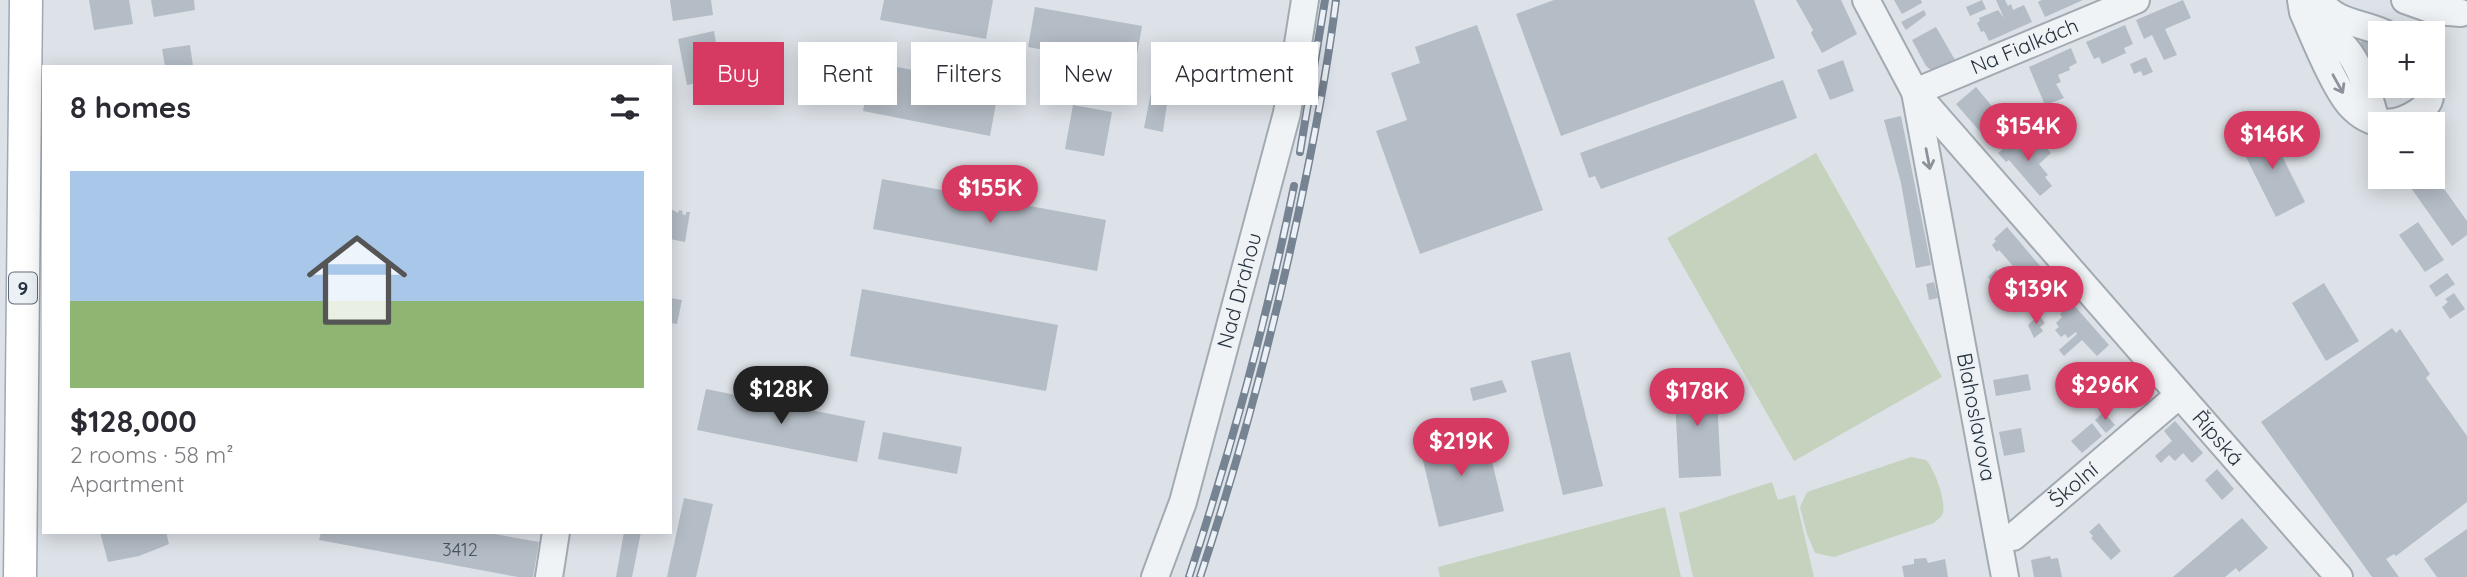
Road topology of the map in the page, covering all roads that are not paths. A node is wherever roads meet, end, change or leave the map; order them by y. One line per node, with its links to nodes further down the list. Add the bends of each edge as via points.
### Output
1 (26, 0): 18 (main road, 9)
2 (1305, 0): 20 (street, Nad Drahou, via 1287,113 1183,502)
3 (1866, 0): 11 (street, Řípská)
4 (2136, 0): 11 (street, Na Fialkách)
5 (2301, 0): 12 (street, one-way to 12, via 2311,29 2332,36 2344,48)
6 (2319, 0): 10 (street, via 2335,17)
7 (2405, 0): 9 (street, via 2436,11)
8 (2429, 0): 9 (street)
9 (2464, 14)
10 (2368, 28)
11 (1915, 92): 15 (street, Řípská); 17 (street, Blahoslavova, one-way to 17)
12 (2368, 92)
13 (2370, 98): 14 (street, one-way to 14, via 2376,121 2402,122)
14 (2431, 98)
15 (2179, 395): 17 (street, Školní, via 2013,537); 22 (street, Řípská)
16 (555, 534): 19 (street)
17 (1999, 539): 21 (street, Blahoslavova)
18 (20, 577)
19 (549, 577)
20 (1155, 577)
21 (2005, 577)
22 (2339, 577)

